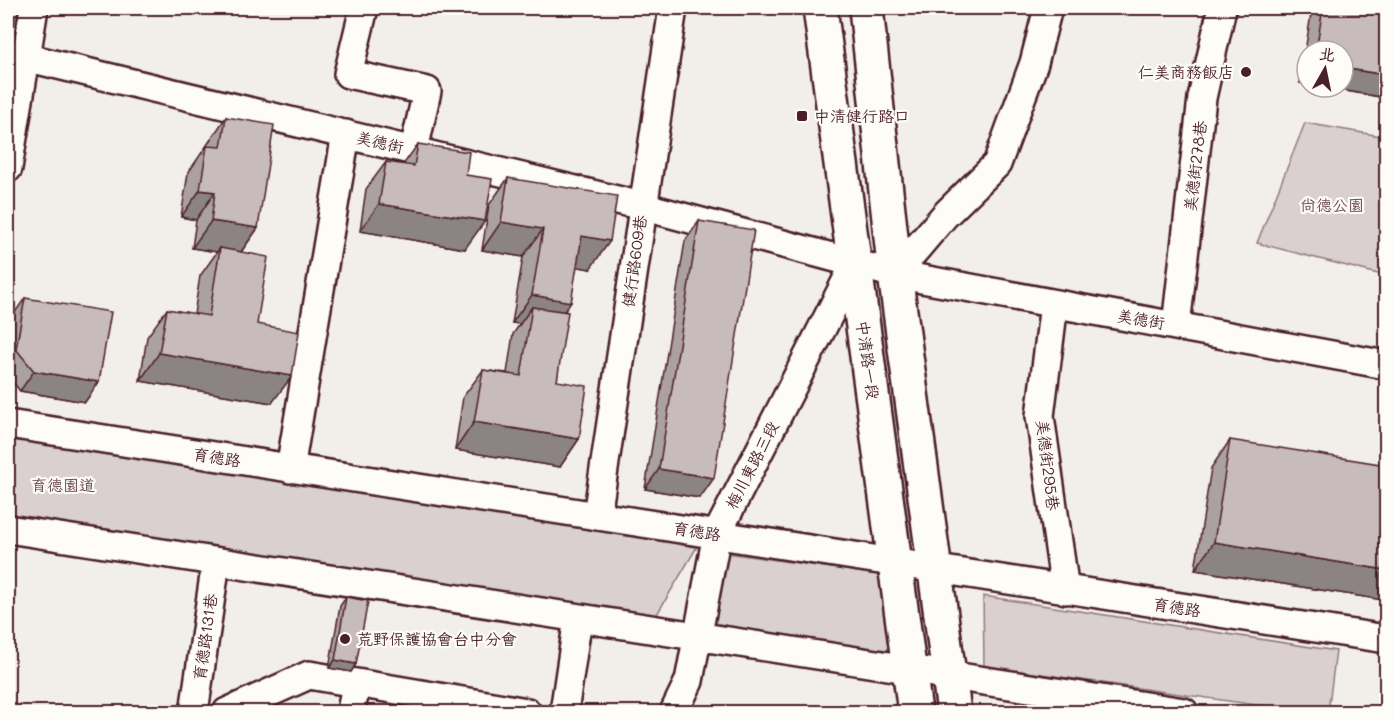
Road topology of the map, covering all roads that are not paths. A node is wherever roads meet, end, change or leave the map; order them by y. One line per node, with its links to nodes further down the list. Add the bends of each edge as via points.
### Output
1 (34, 8): 8 (street)
2 (364, 8): 10 (street, via 348,74 427,91)
3 (673, 8): 12 (street, 健行路609巷)
4 (820, 8): 13 (main road, 中清路一段)
5 (866, 8): 14 (main road)
6 (1048, 8): 14 (street, via 1034,63 997,164 945,215)
7 (1222, 8): 16 (street, 美德街278巷, via 1202,98)
8 (17, 55): 9 (street, 美德街); 11 (street)
9 (346, 134): 10 (street, 美德街); 19 (street)
10 (414, 150): 12 (street, 美德街)
11 (8, 168)
12 (642, 206): 13 (street, 美德街); 20 (street, 健行路609巷)
13 (855, 264): 14 (street, 美德街); 22 (street, 梅川東路三段); 24 (main road, 中清路一段)
14 (894, 274): 15 (street, 美德街); 25 (main road)
15 (1054, 304): 16 (street, 美德街); 26 (street, 美德街295巷, via 1040,416)
16 (1176, 326): 17 (street, 美德街)
17 (1386, 365)
18 (8, 424): 19 (street, 育德路)
19 (290, 469): 20 (street, 育德路)
20 (597, 516): 22 (street, 育德路)
21 (8, 529): 23 (street)
22 (717, 534): 24 (street, 育德路); 28 (street, 梅川東路三段)
23 (216, 562): 27 (street); 33 (street, 育德路131巷)
24 (894, 562): 25 (street, 育德路); 30 (main road, 中清路一段)
25 (935, 568): 26 (street, 育德路); 31 (main road)
26 (1065, 590): 29 (street, 育德路)
27 (578, 618): 28 (street); 37 (street)
28 (697, 637): 30 (street); 38 (street, 梅川東路三段, via 689,681)
29 (1386, 639)
30 (909, 670): 31 (street); 39 (main road, 中清路一段)
31 (950, 676): 40 (main road); 41 (street)
32 (356, 683): 34 (street, via 309,675); 35 (street); 36 (street)
33 (194, 712)
34 (227, 712)
35 (351, 712)
36 (527, 712)
37 (564, 712)
38 (674, 712)
39 (915, 712)
40 (954, 712)
41 (1184, 712)

